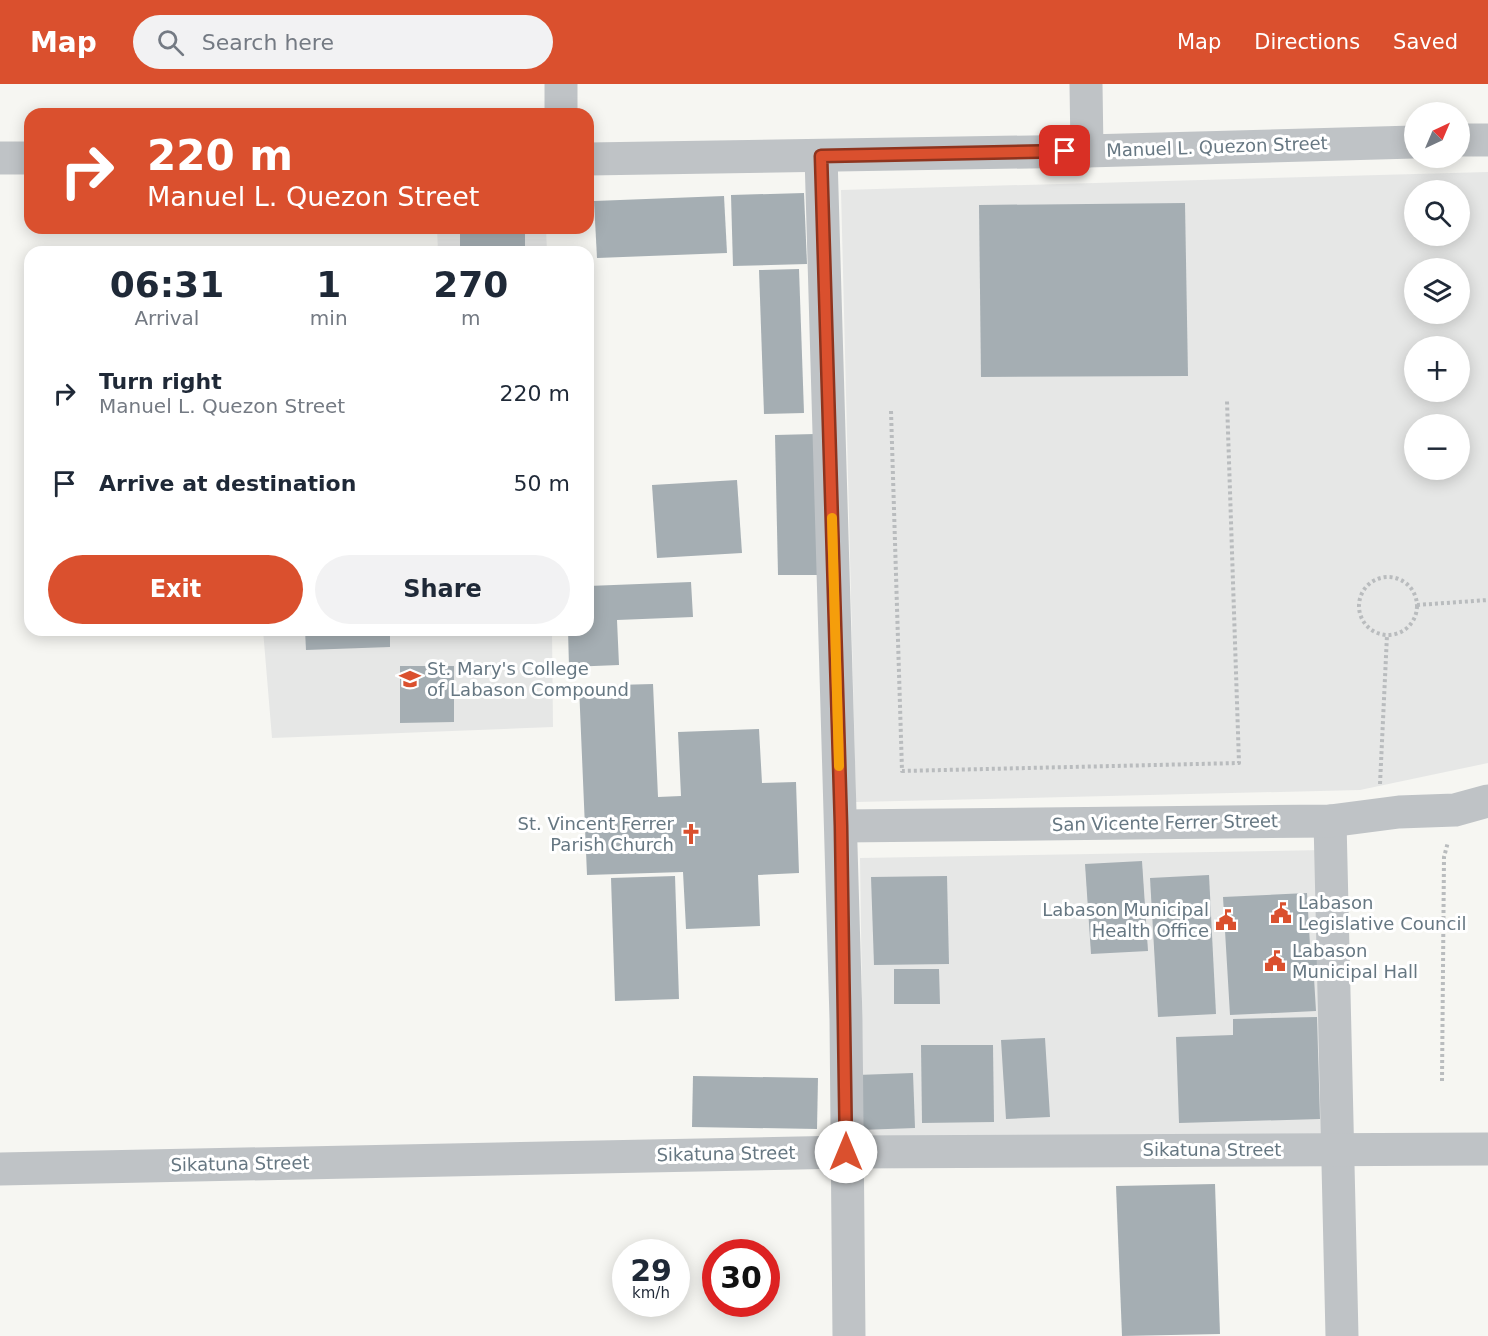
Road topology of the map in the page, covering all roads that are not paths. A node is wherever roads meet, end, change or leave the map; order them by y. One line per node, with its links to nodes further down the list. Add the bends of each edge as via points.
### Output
1 (561, 84): 3 (street)
2 (1086, 84): 7 (street)
3 (561, 108)
4 (1470, 140): 5 (street)
5 (1488, 140)
6 (1404, 142): 7 (street, Manuel L. Quezon Street)
7 (1087, 151): 8 (street, Manuel L. Quezon Street)
8 (821, 156): 11 (street, Manuel L. Quezon Street); 14 (street)
9 (0, 158): 10 (street)
10 (24, 158)
11 (594, 159)
12 (1488, 801): 13 (street, San Vicente Ferrer Street, via 1455,810)
13 (1330, 821): 14 (street, San Vicente Ferrer Street); 16 (street)
14 (841, 826): 17 (street)
15 (1488, 1149): 16 (street, Sikatuna Street)
16 (1339, 1150): 17 (street, Sikatuna Street); 20 (street)
17 (846, 1152): 18 (street, Sikatuna Street); 19 (street)
18 (0, 1169)
19 (849, 1336)
20 (1342, 1336)

